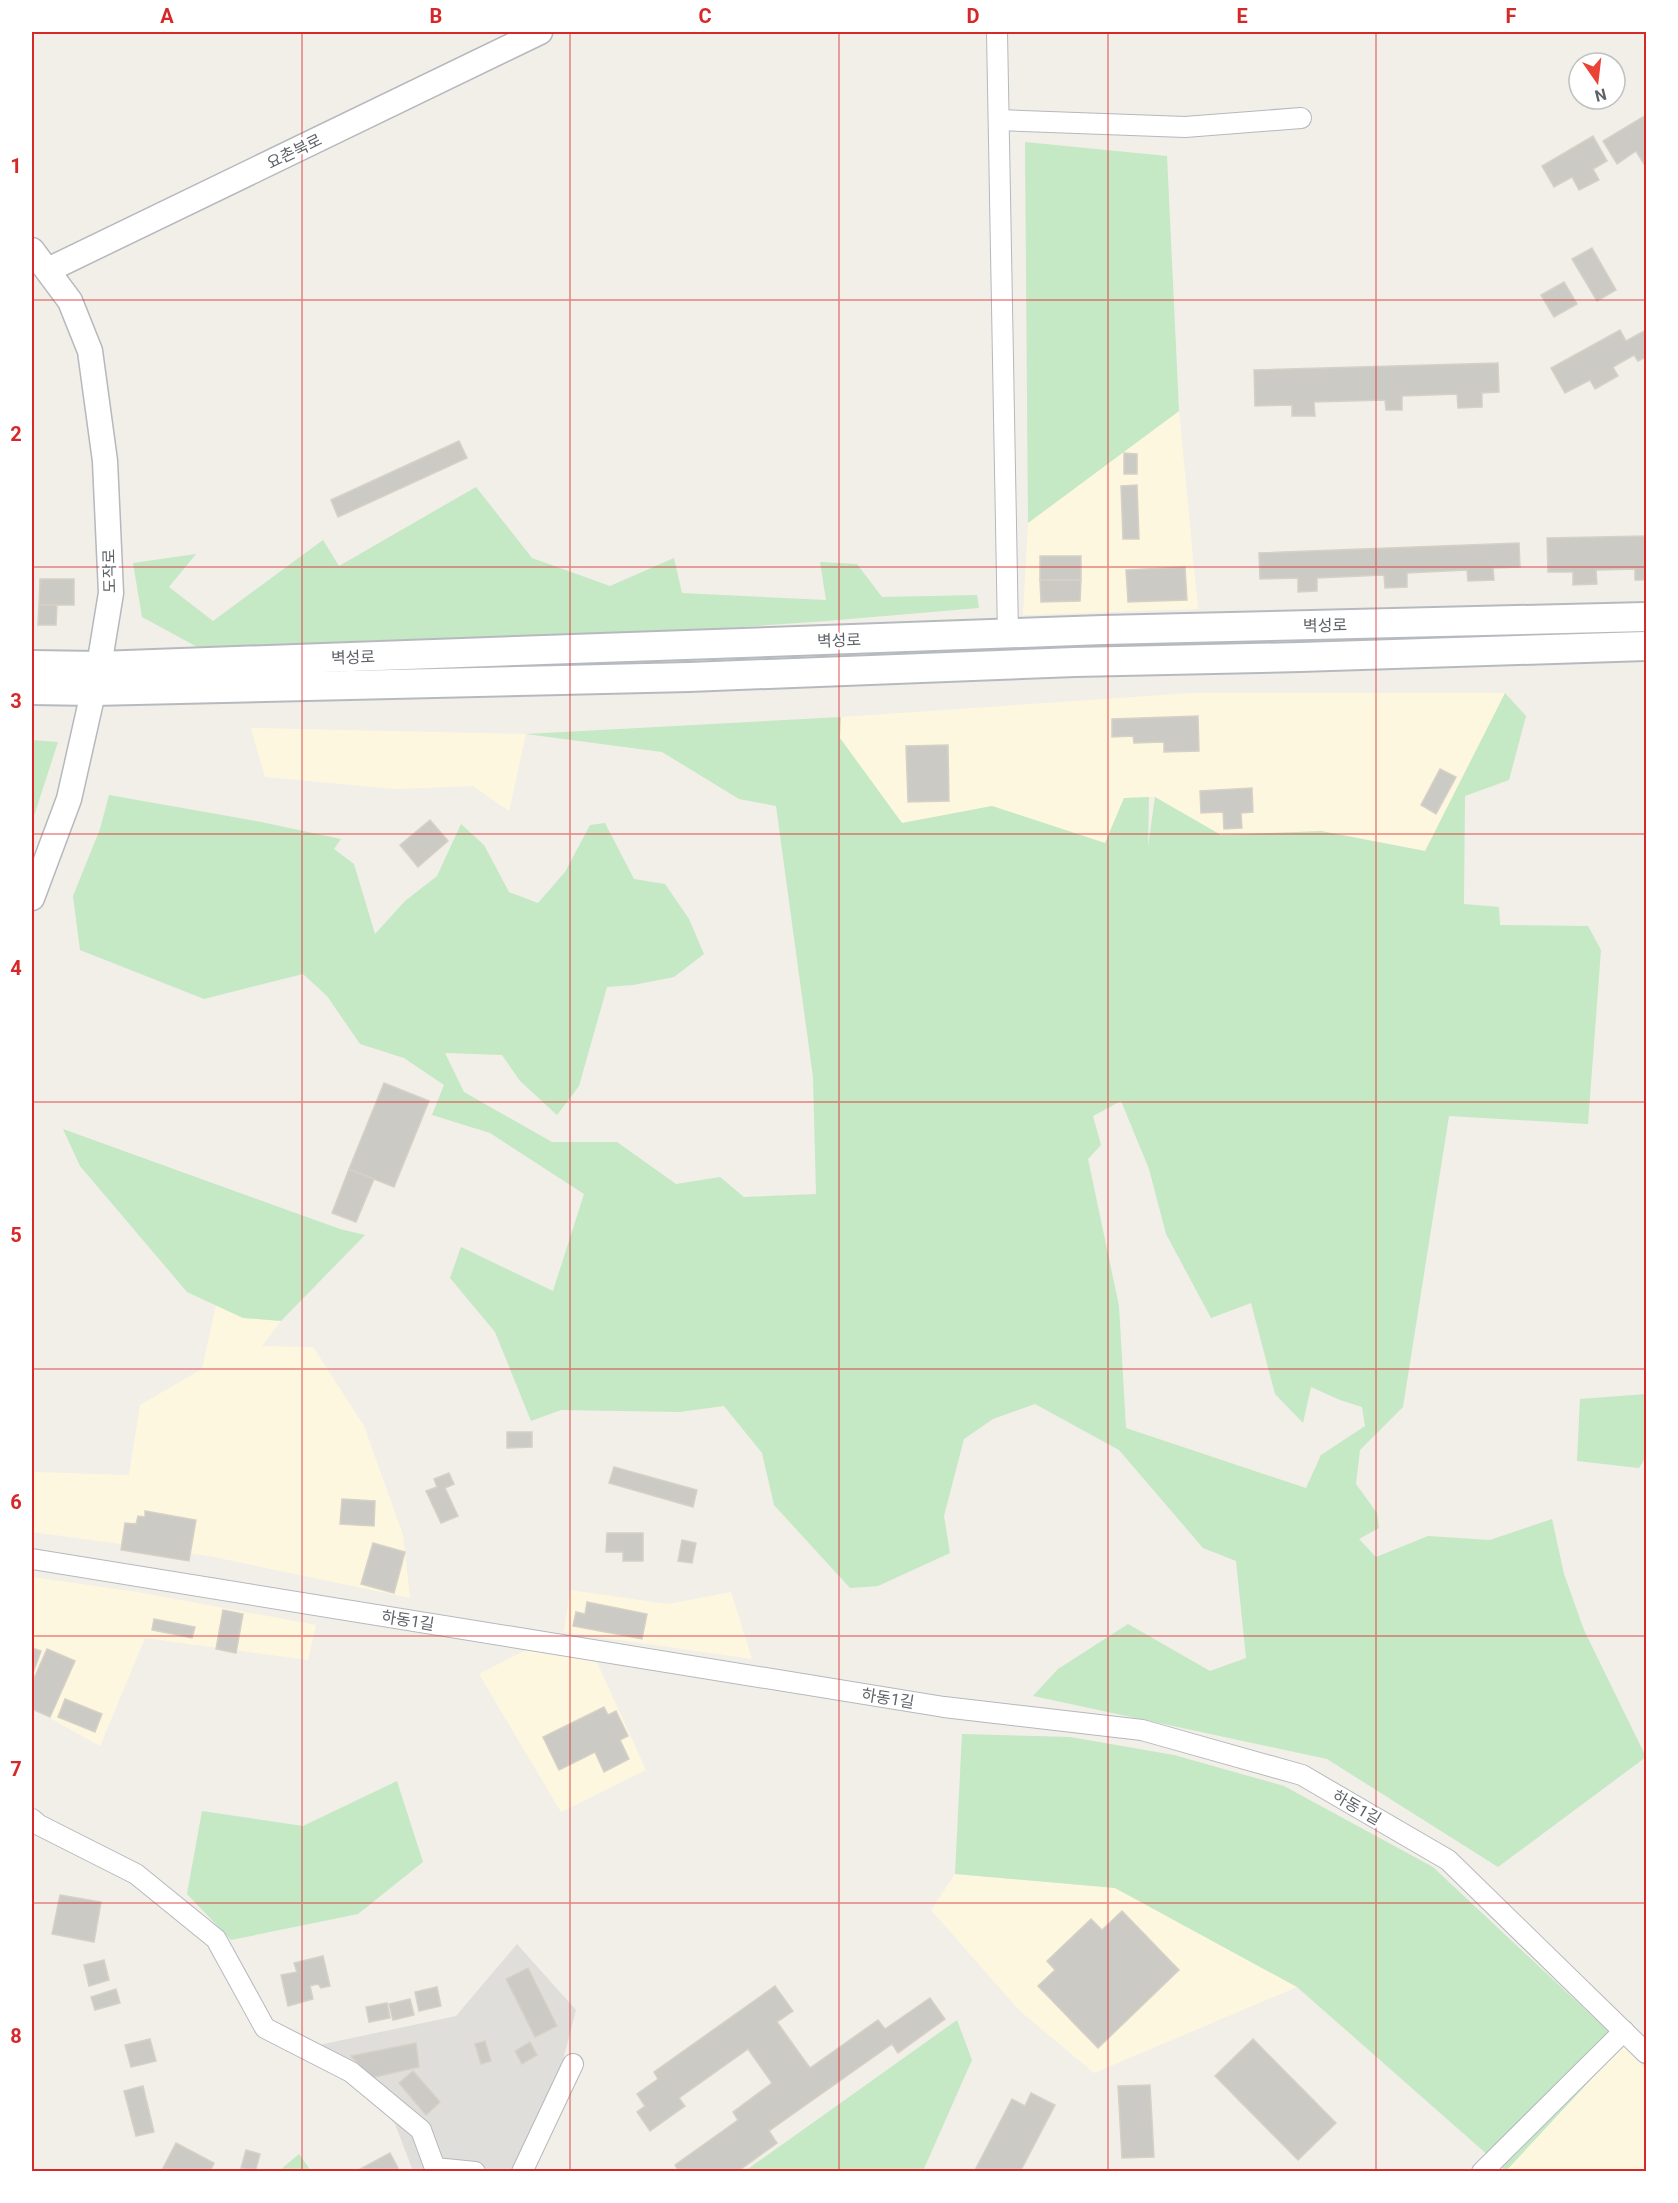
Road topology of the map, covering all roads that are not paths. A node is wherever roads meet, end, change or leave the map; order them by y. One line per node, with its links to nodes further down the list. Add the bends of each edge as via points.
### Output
1 (540, 32): 6 (street, 요촌북로)
2 (997, 32): 4 (street)
3 (1300, 117): 4 (street, via 1185,127)
4 (999, 120): 8 (street)
5 (32, 250): 6 (street, 도작로)
6 (48, 270): 11 (street, 도작로, via 70,301 90,351 105,461 111,593)
7 (1647, 617): 8 (main road, 벽성로)
8 (1008, 634): 11 (main road, 벽성로)
9 (1647, 646): 11 (main road, 벽성로, via 689,677)
10 (32, 665): 11 (main road, 벽성로)
11 (96, 679): 12 (main road, 벽성로); 13 (street, 도작로, via 69,799)
12 (32, 690)
13 (32, 898)
14 (32, 1558): 16 (street, 하동1길, via 932,1705 1142,1730 1302,1775 1448,1860)
15 (32, 1819): 19 (street, via 136,1874 216,1940 265,2028 351,2072 421,2130 435,2168)
16 (1624, 2031): 17 (street, 하동1길); 21 (street)
17 (1647, 2053)
18 (573, 2064): 20 (street)
19 (475, 2172)
20 (522, 2172)
21 (1482, 2172)

